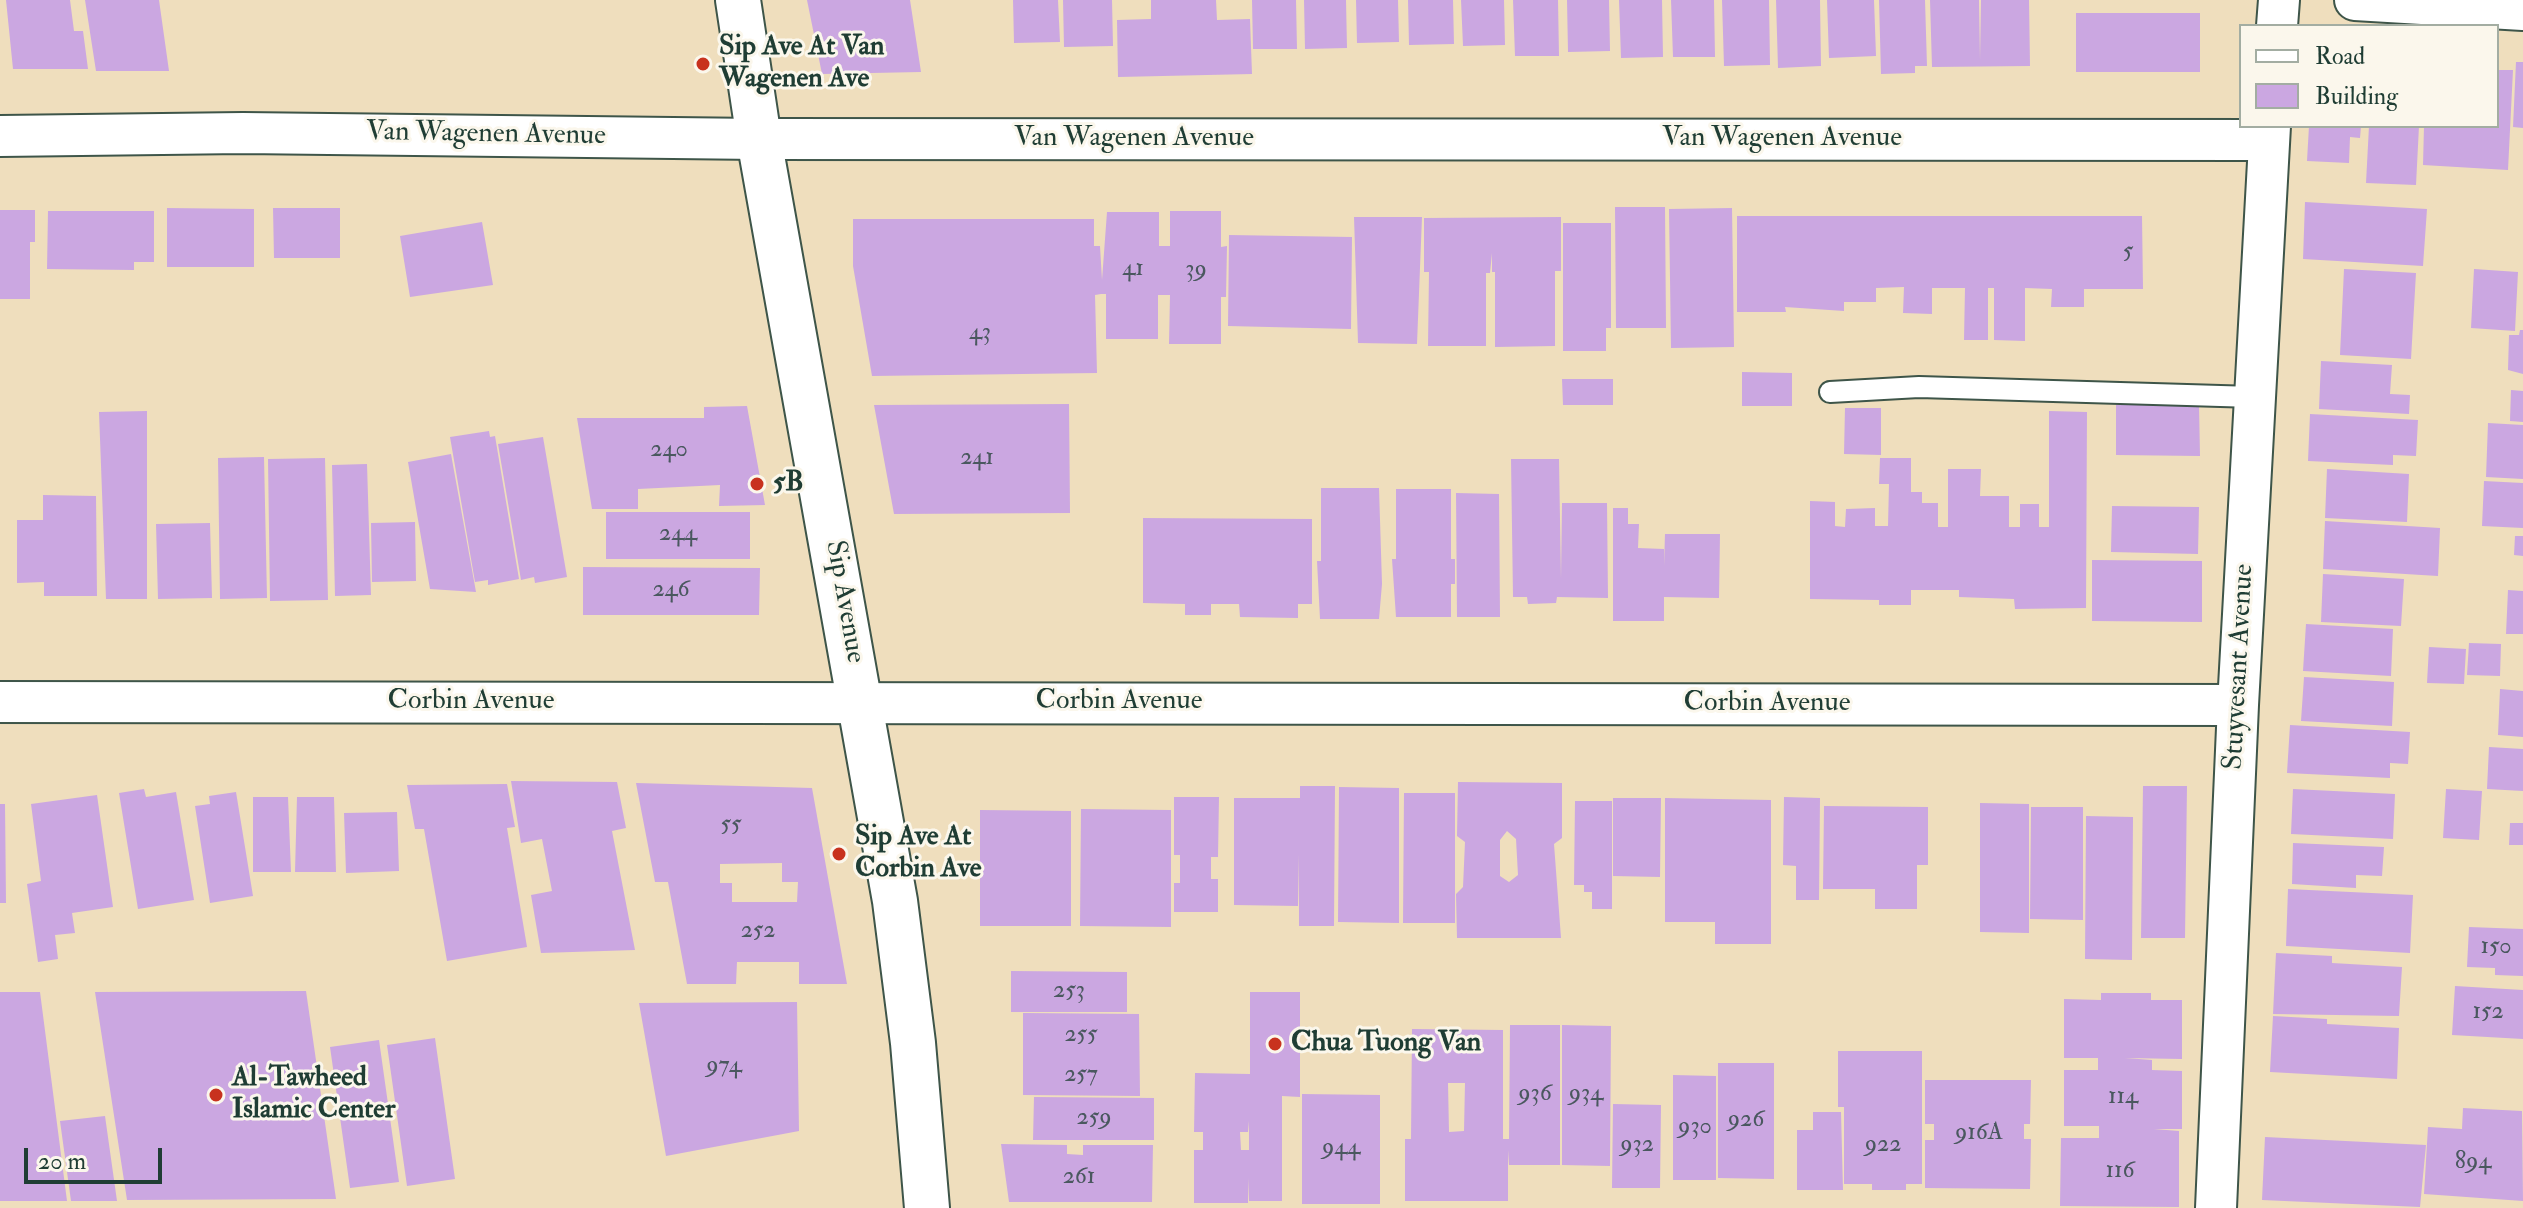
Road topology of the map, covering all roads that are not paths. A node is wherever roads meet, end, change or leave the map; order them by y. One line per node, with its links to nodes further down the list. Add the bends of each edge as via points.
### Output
1 (738, 0): 8 (street, Sip Avenue)
2 (2279, 0): 5 (street)
3 (2355, 0): 4 (street)
4 (2523, 10)
5 (2277, 24)
6 (2269, 133): 8 (street, Van Wagenen Avenue); 10 (street, Stuyvesant Avenue)
7 (0, 136): 8 (street, Van Wagenen Avenue)
8 (759, 139): 12 (street, Sip Avenue)
9 (1830, 392): 10 (lane, via 1919,387)
10 (2254, 397): 13 (street, Stuyvesant Avenue)
11 (0, 702): 12 (street, Corbin Avenue)
12 (862, 702): 13 (street, Corbin Avenue); 14 (street, Sip Avenue, via 906,976)
13 (2238, 705): 15 (street, Stuyvesant Avenue)
14 (927, 1208)
15 (2216, 1208)

